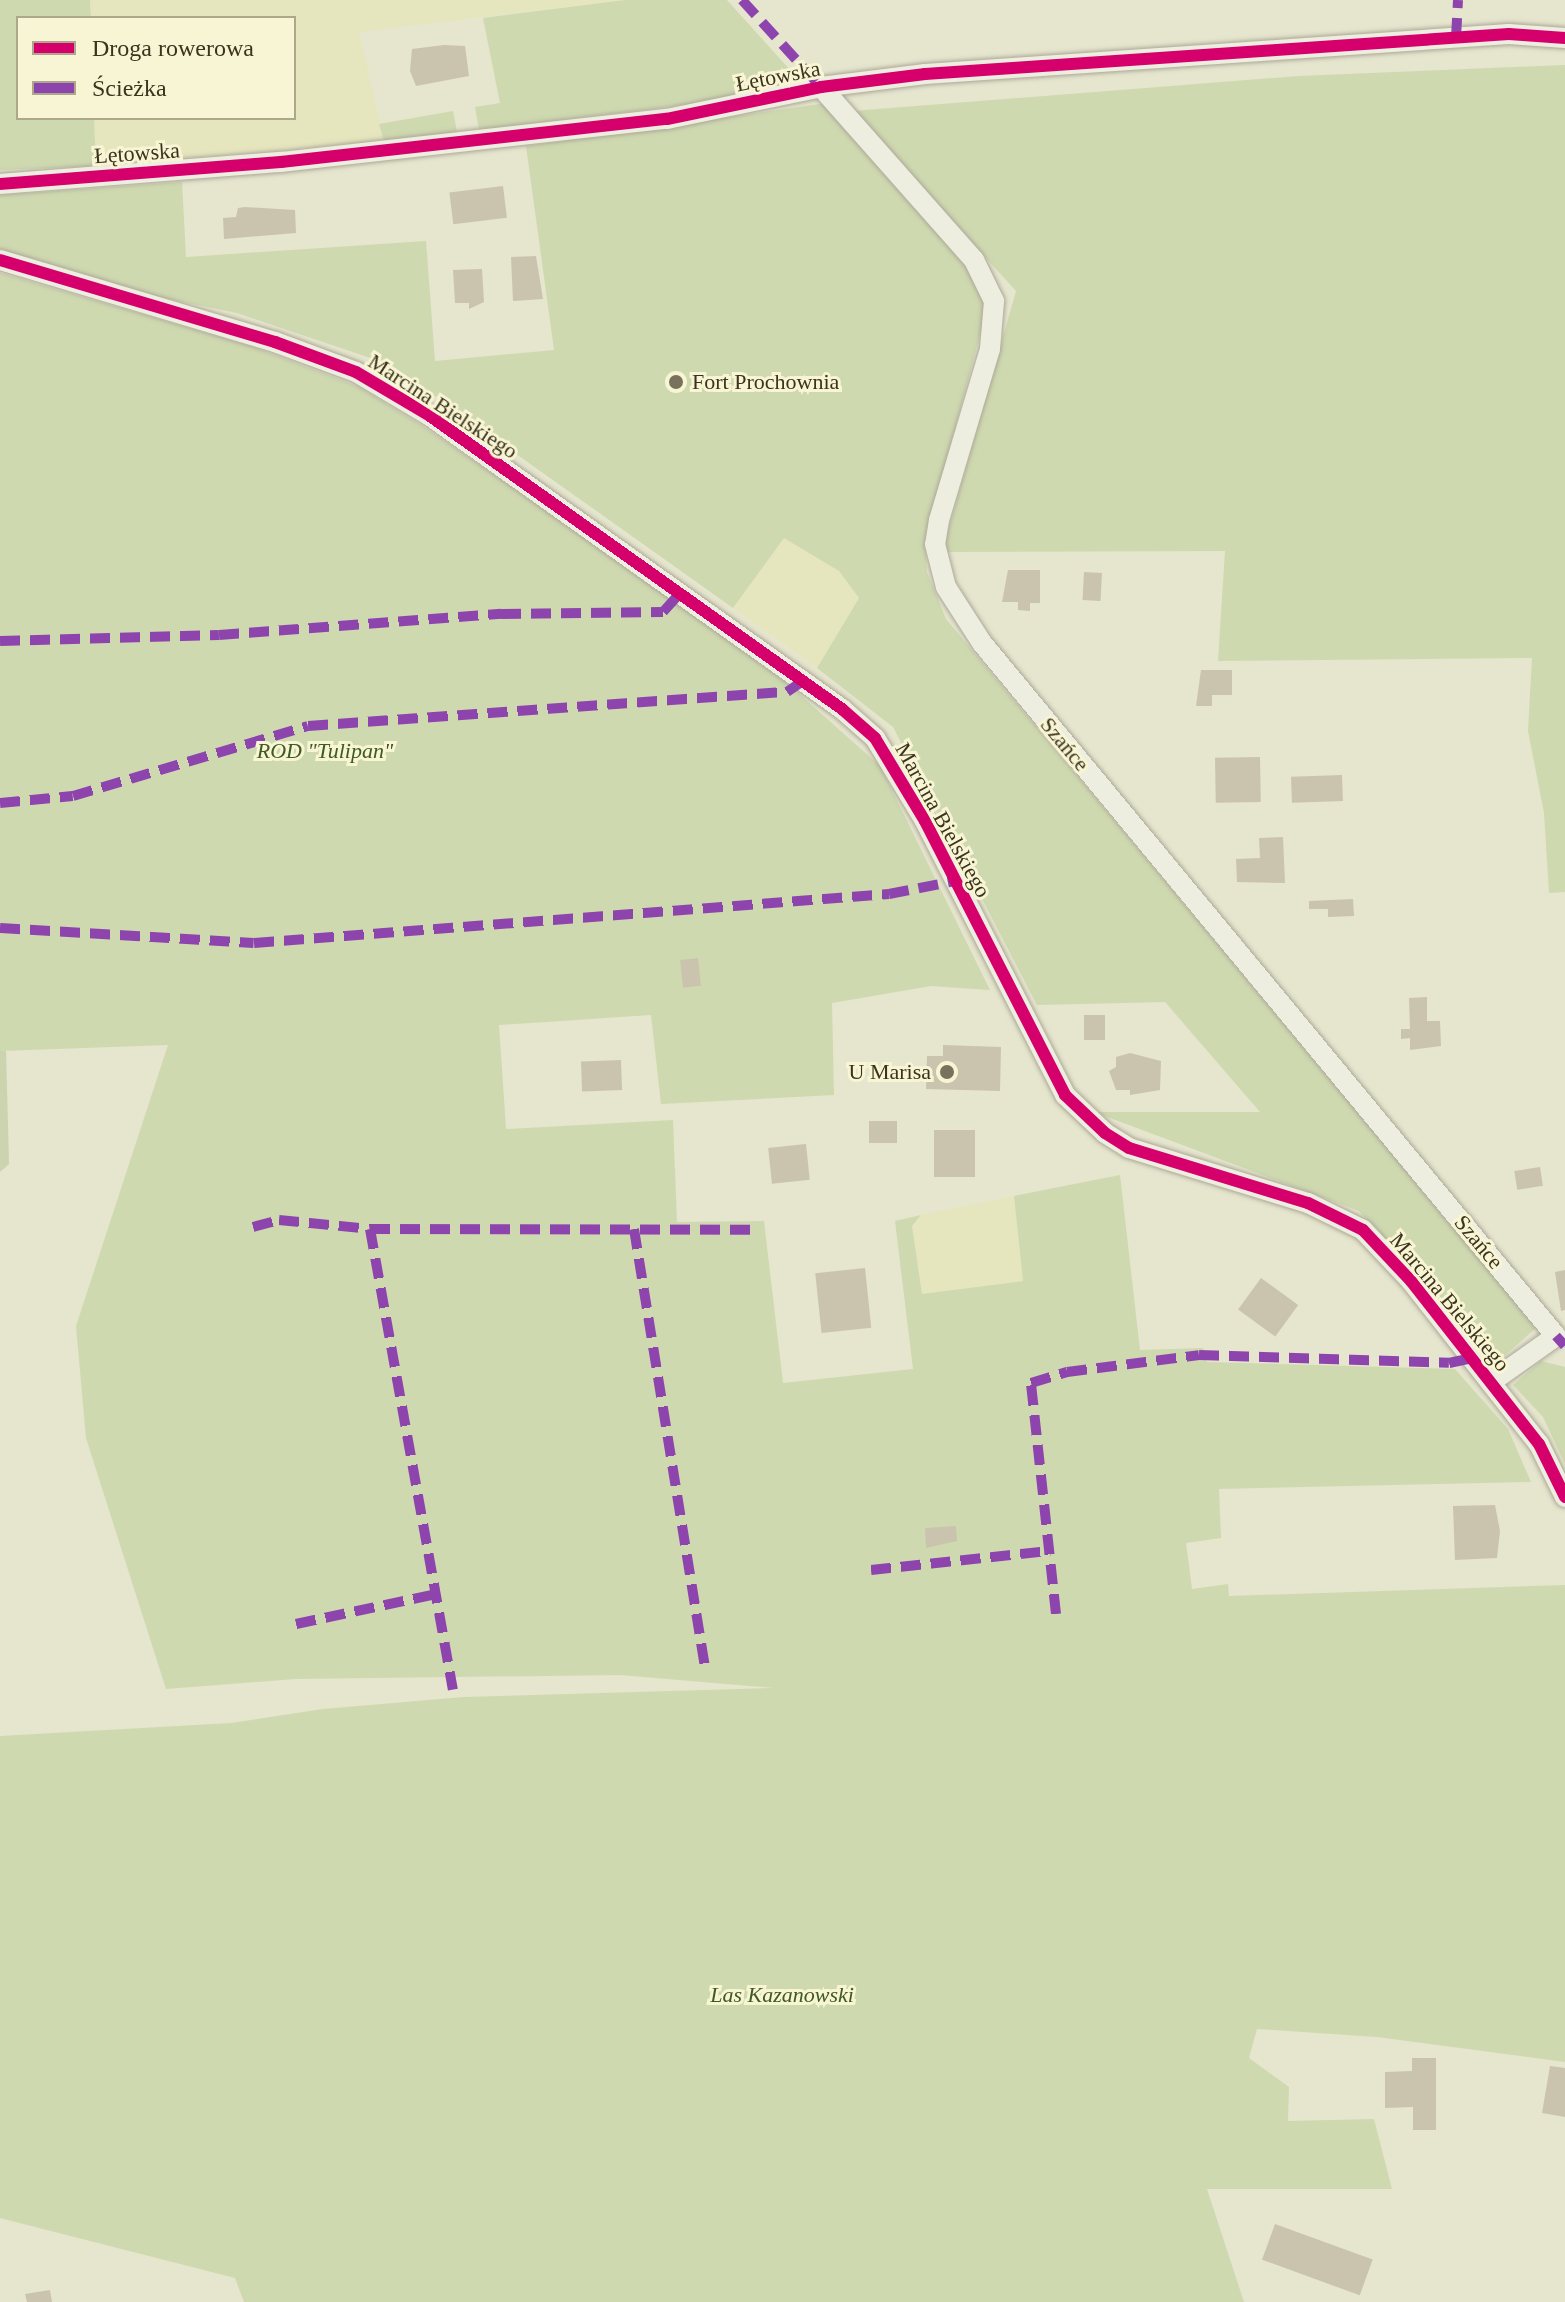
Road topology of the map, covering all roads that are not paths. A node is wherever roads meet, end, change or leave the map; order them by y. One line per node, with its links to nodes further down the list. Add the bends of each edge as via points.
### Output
1 (1565, 38): 2 (street, Łętowska, via 1496,35 925,74)
2 (821, 87): 3 (street, Łętowska, via 667,119 281,162); 5 (street, Szańce, via 974,260 994,301 990,349 935,544 946,587 968,627 1556,1336)
3 (0, 184)
4 (0, 260): 5 (street, Marcina Bielskiego, via 275,342 356,372 430,416 842,709 875,738 893,768 1065,1095 1085,1117 1129,1148 1308,1203 1363,1230)
5 (1491, 1382): 6 (street, Marcina Bielskiego, via 1539,1444)
6 (1565, 1497)

